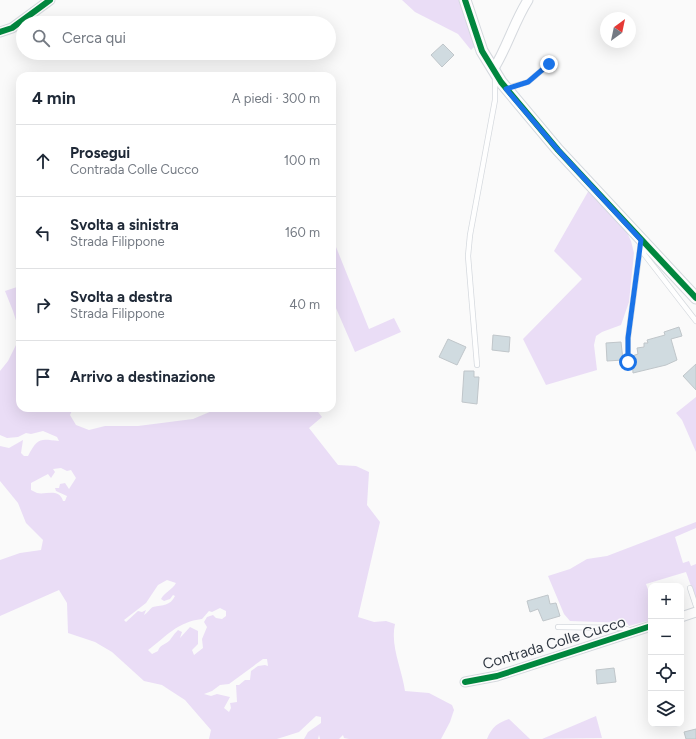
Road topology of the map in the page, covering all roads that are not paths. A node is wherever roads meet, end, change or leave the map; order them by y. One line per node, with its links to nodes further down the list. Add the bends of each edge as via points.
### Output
1 (50, 0): 4 (street)
2 (465, 0): 8 (street, via 482,51)
3 (528, 0): 8 (street, via 519,13)
4 (28, 16)
5 (16, 25): 6 (street)
6 (0, 32)
7 (549, 64): 9 (lane, via 528,82)
8 (494, 71): 9 (street); 14 (lane, via 495,100 468,256)
9 (506, 89): 10 (street)
10 (641, 240): 11 (street); 12 (lane, via 644,254); 13 (lane, via 628,338)
11 (696, 298)
12 (696, 321)
13 (628, 362)
14 (477, 364)
15 (690, 588): 16 (lane)
16 (696, 606)
17 (696, 612): 18 (street)
18 (684, 616)
19 (558, 627): 21 (lane, via 623,628)
20 (648, 627): 21 (street, Contrada Colle Cucco)
21 (633, 632): 22 (street, Contrada Colle Cucco, via 497,676)
22 (465, 682)

